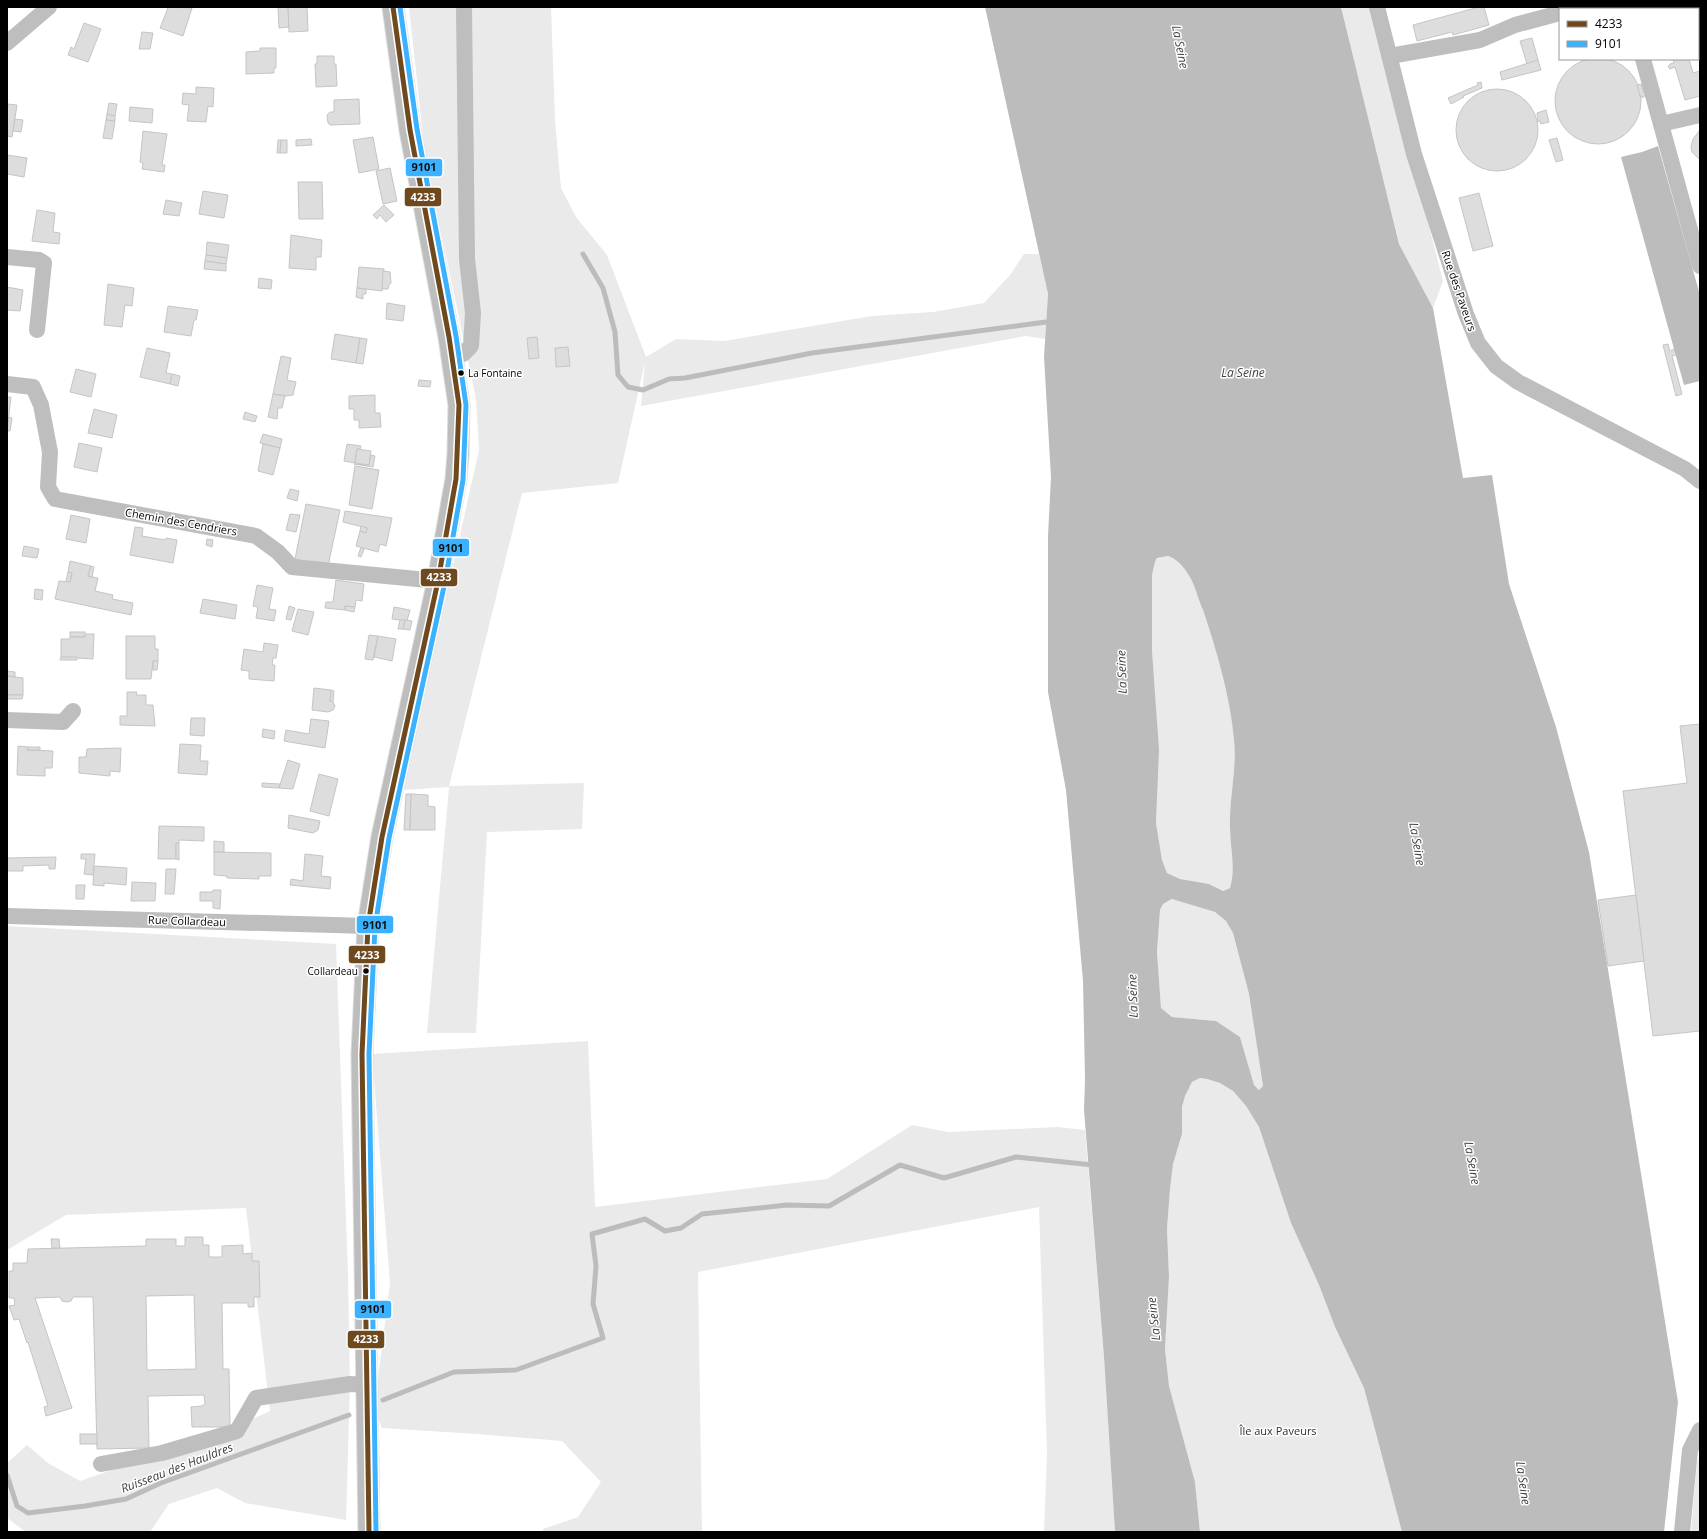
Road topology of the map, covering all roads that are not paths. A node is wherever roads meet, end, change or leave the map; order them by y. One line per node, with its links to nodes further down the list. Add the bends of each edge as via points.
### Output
1 (49, 7): 7 (street)
2 (393, 7): 15 (main road, via 410,130)
3 (464, 7): 15 (street, via 467,259 473,313 471,346 463,354)
4 (1377, 7): 8 (street, Rue des Paveurs)
5 (1535, 13): 6 (street); 8 (street, via 1480,40)
6 (1559, 13)
7 (7, 43)
8 (1390, 56): 17 (street, Rue des Paveurs, via 1414,154 1466,314 1478,343 1496,366 1518,382 1685,469)
9 (1643, 60): 11 (street)
10 (1700, 115): 11 (street)
11 (1661, 124): 13 (street)
12 (7, 256): 14 (street, via 40,260 44,263)
13 (1700, 266)
14 (37, 330)
15 (452, 358): 18 (main road, via 459,405 458,454)
16 (7, 384): 18 (street, Chemin des Cendriers, via 33,387 41,405 50,452 48,487 54,499 256,536 278,552 292,567)
17 (1700, 480)
18 (438, 581): 22 (main road, via 382,837)
19 (73, 711): 20 (street, via 63,722)
20 (7, 720)
21 (7, 916): 22 (street, Rue Collardeau)
22 (368, 926): 23 (main road, via 362,1054)
23 (367, 1393): 25 (street, via 350,1384 256,1398 237,1431 162,1453); 26 (main road)
24 (1700, 1430): 27 (street, via 1690,1450)
25 (102, 1464)
26 (369, 1532)
27 (1682, 1532)

